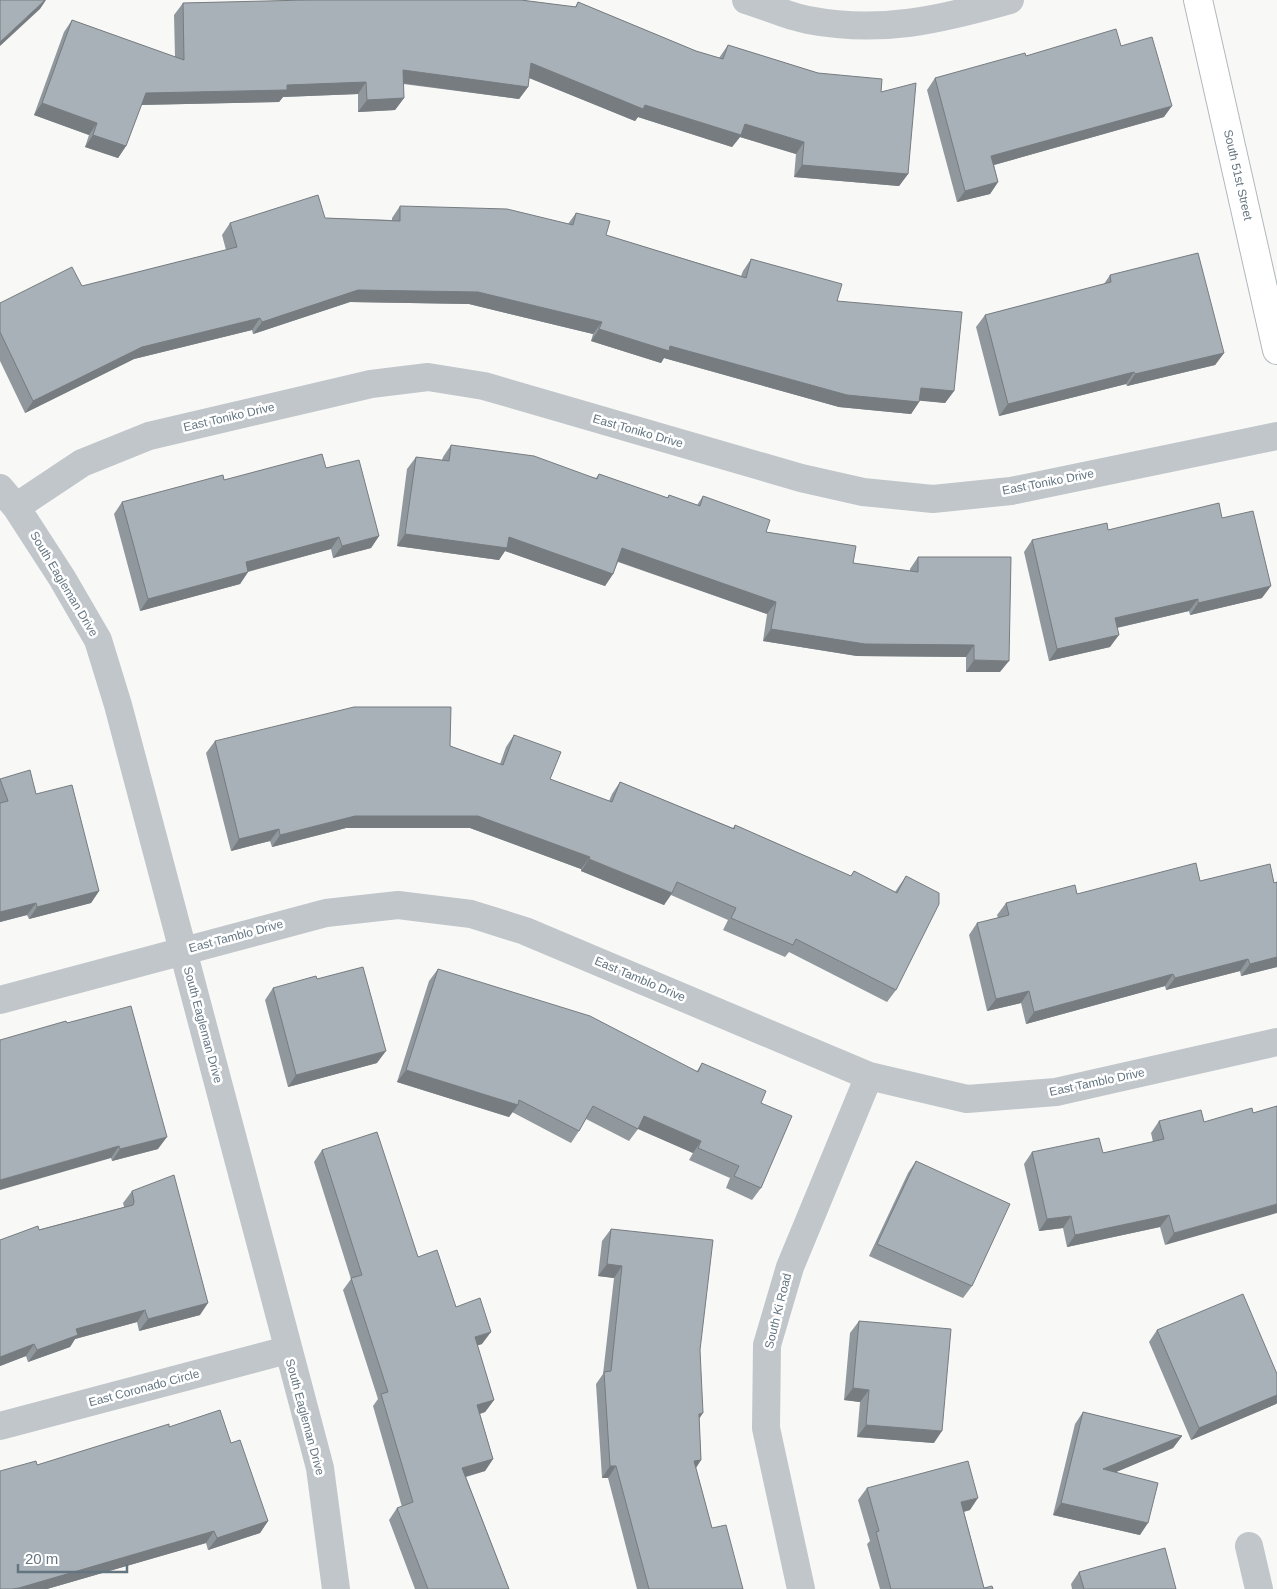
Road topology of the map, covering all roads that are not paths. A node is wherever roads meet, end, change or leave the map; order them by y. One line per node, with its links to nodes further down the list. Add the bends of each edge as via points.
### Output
1 (746, 0): 2 (street, via 807,19 867,27 941,19)
2 (1010, 0)
3 (1198, 0): 4 (street, South 51st Street)
4 (1277, 350)
5 (1277, 436): 6 (street, East Toniko Drive, via 1012,491 933,499 864,492 801,478 484,386 428,377 371,384 149,436)
6 (8, 498): 7 (street, South Eagleman Drive, via 62,578 98,640)
7 (183, 950): 8 (street, East Tamblo Drive); 10 (street, East Tamblo Drive, via 326,913 398,905 471,914 525,931); 11 (street, South Eagleman Drive)
8 (0, 1000)
9 (1277, 1042): 10 (street, East Tamblo Drive, via 1056,1092 967,1099)
10 (869, 1076): 15 (street, South Ki Road, via 790,1267 767,1345 766,1428)
11 (287, 1350): 12 (street, East Coronado Circle); 14 (street, South Eagleman Drive, via 320,1468)
12 (0, 1426)
13 (1249, 1546): 16 (street)
14 (336, 1589)
15 (801, 1589)
16 (1259, 1589)

